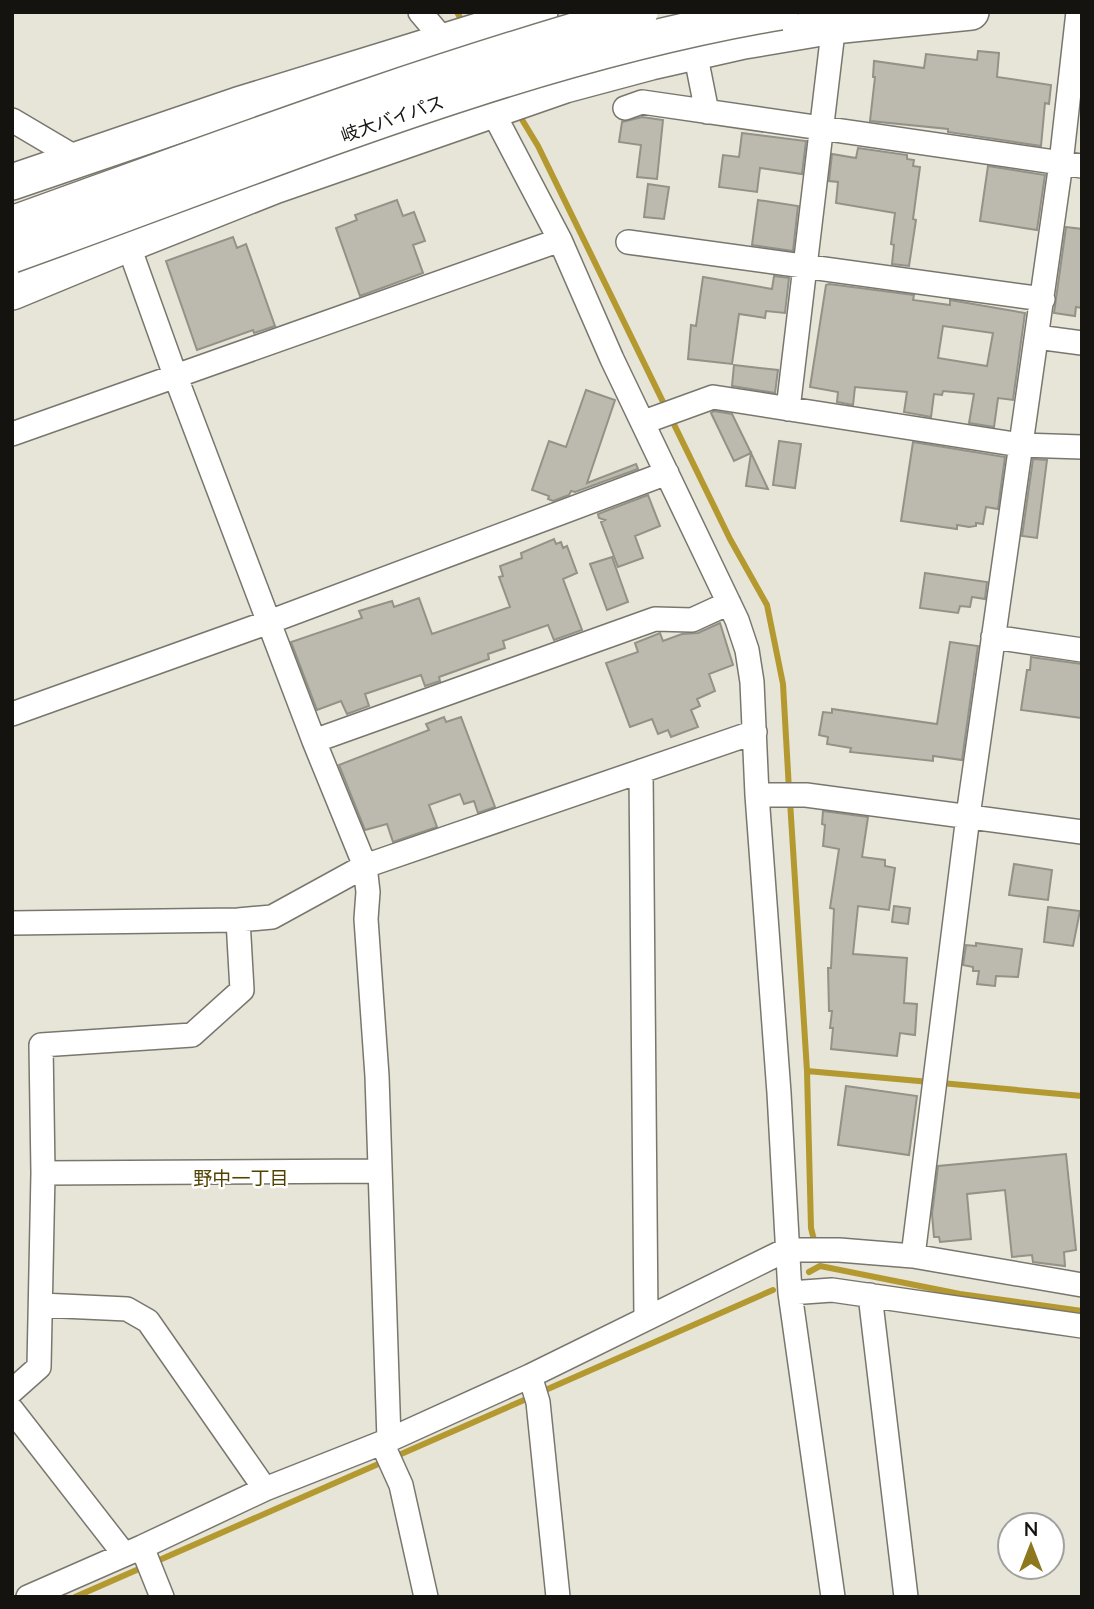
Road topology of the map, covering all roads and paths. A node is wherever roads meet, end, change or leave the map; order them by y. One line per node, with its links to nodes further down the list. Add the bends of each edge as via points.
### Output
1 (420, 12): 9 (street)
2 (540, 12): 9 (highway)
3 (640, 12): 18 (highway, 岐大バイパス, bridge, via 538,40)
4 (780, 12): 25 (highway, 岐大バイパス, bridge, via 665,34 550,65 336,137)
5 (971, 12): 7 (highway)
6 (1078, 12): 21 (street)
7 (834, 19): 8 (highway); 19 (street)
8 (744, 41): 10 (highway); 11 (highway, via 701,17)
9 (447, 42): 12 (street); 13 (highway)
10 (695, 52): 11 (highway); 16 (street)
11 (558, 70): 12 (highway); 15 (highway)
12 (469, 75): 13 (highway, via 295,130); 15 (street)
13 (238, 105): 20 (highway)
14 (625, 108): 16 (street, via 642,102)
15 (493, 109): 25 (highway, via 274,186); 26 (street)
16 (707, 112): 19 (street)
17 (12, 120): 20 (street)
18 (276, 129): 23 (highway, bridge); 24 (highway, 岐大バイパス, bridge)
19 (822, 130): 21 (street); 30 (street)
20 (78, 159): 22 (highway)
21 (1071, 164): 32 (street)
22 (12, 182)
23 (12, 209)
24 (12, 224)
25 (130, 228): 28 (highway, 岐大バイパス, bridge); 29 (highway, bridge); 31 (highway); 35 (street)
26 (560, 240): 35 (street); 37 (street, via 612,359)
27 (628, 242): 30 (street)
28 (12, 255)
29 (12, 265)
30 (806, 266): 32 (street); 36 (street)
31 (12, 292)
32 (1043, 299): 33 (street)
33 (1037, 337): 34 (street); 39 (street)
34 (1082, 343)
35 (175, 375): 38 (street); 43 (street)
36 (788, 408): 37 (street, via 713,397); 39 (street)
37 (650, 420): 41 (street)
38 (12, 434)
39 (1021, 445): 40 (street); 44 (street)
40 (1082, 447)
41 (667, 473): 42 (street); 43 (street)
42 (729, 603): 47 (street, via 747,650); 48 (street, via 692,620 655,619)
43 (268, 622): 46 (street); 48 (street)
44 (993, 637): 45 (street); 51 (street)
45 (1082, 650)
46 (12, 714)
47 (755, 732): 49 (street); 50 (street)
48 (314, 741): 53 (street)
49 (641, 771): 53 (street); 64 (street)
50 (767, 795): 51 (street, via 803,795); 58 (street, via 779,1093)
51 (968, 816): 52 (street); 59 (street)
52 (1082, 832)
53 (365, 866): 54 (street, via 272,917); 56 (street)
54 (239, 920): 55 (street); 57 (street, via 242,990 192,1035 41,1045)
55 (12, 923)
56 (380, 1171): 57 (street); 69 (street)
57 (43, 1173): 63 (street)
58 (794, 1250): 59 (street); 61 (street); 64 (street)
59 (913, 1256): 60 (street)
60 (1082, 1284)
61 (790, 1293): 62 (street, via 832,1290); 76 (street)
62 (870, 1295): 65 (street); 77 (street)
63 (41, 1305): 67 (street, via 39,1367); 70 (street, via 127,1309 148,1321)
64 (646, 1319): 66 (street)
65 (1082, 1326)
66 (533, 1388): 69 (street); 75 (street)
67 (12, 1391)
68 (13, 1415): 71 (street)
69 (387, 1450): 70 (street); 74 (street, via 401,1485)
70 (265, 1489): 71 (street)
71 (141, 1557): 72 (street); 73 (street)
72 (28, 1597)
73 (162, 1597)
74 (426, 1597)
75 (558, 1597)
76 (832, 1597)
77 (906, 1597)

